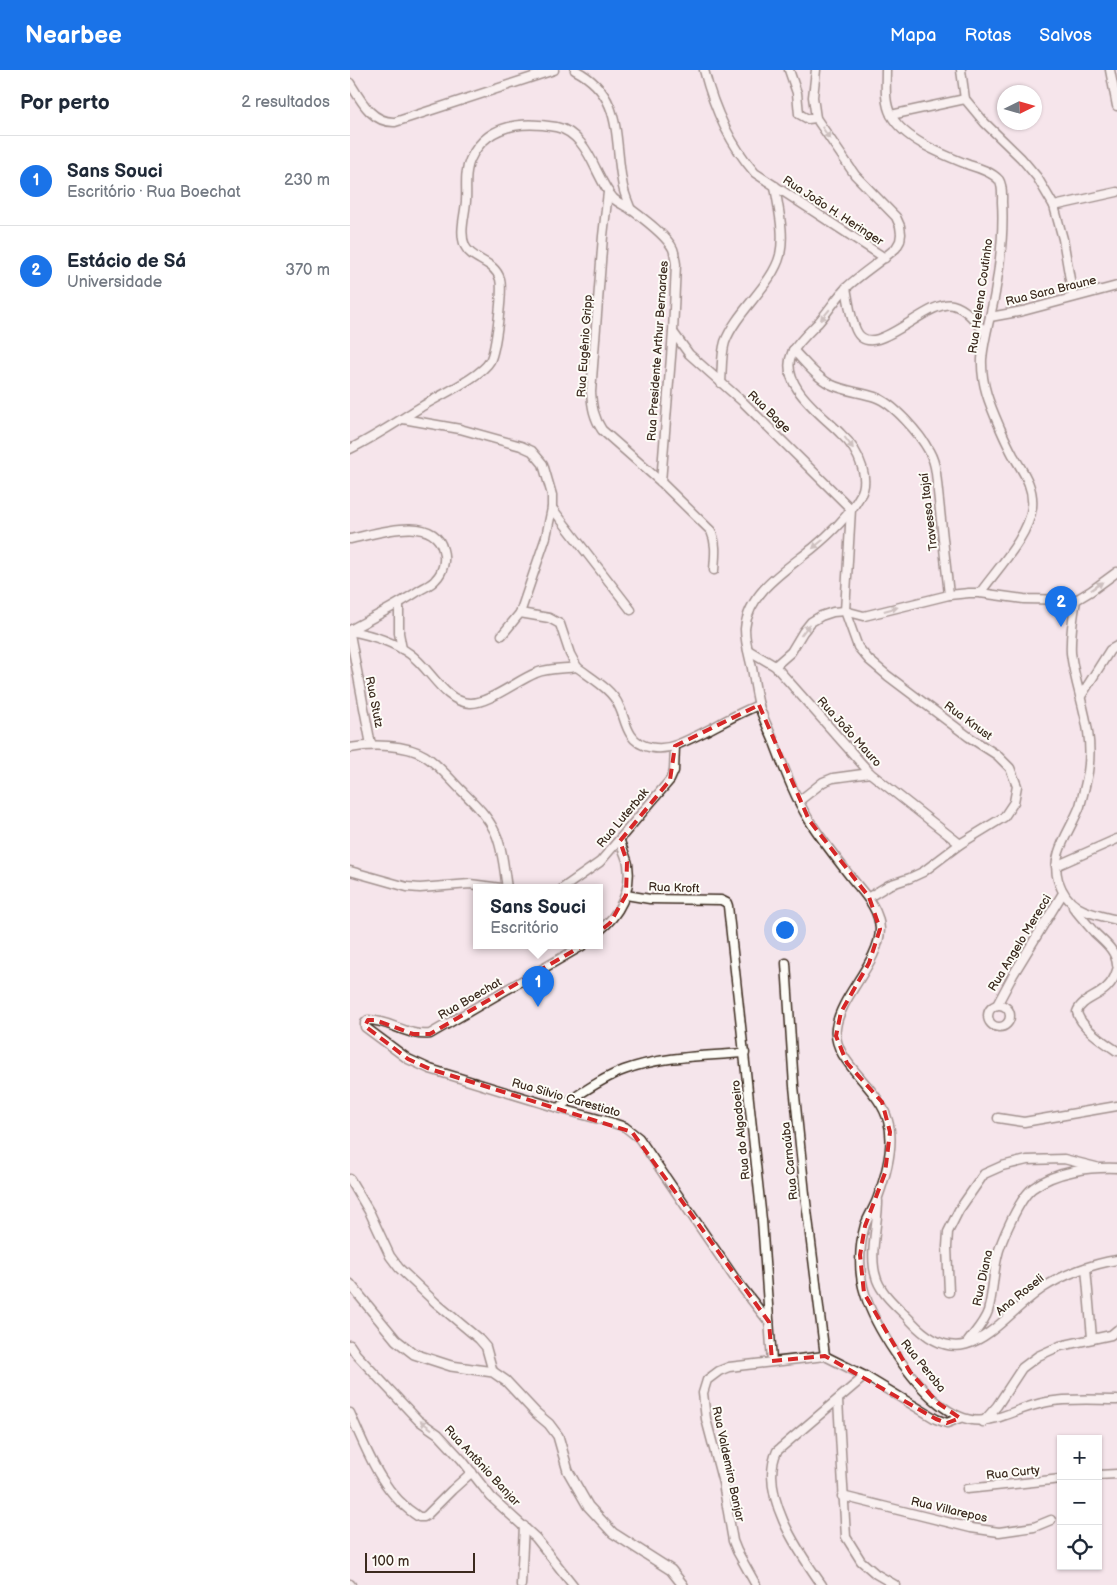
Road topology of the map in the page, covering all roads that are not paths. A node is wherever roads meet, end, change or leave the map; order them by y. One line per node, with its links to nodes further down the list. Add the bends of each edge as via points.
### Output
1 (554, 70): 9 (street, via 395,122 383,121 370,112)
2 (575, 70): 18 (street, via 594,82 614,119 622,183)
3 (704, 70): 14 (street, Rua João H. Heringer, via 711,98 726,131 755,174)
4 (789, 70): 13 (street, via 797,93 799,114 808,119)
5 (816, 70): 13 (street, via 813,97)
6 (886, 70): 12 (street)
7 (960, 70): 10 (street)
8 (1110, 70): 11 (street)
9 (350, 83)
10 (965, 99): 12 (street); 17 (street, via 1021,158)
11 (1117, 106)
12 (891, 115): 23 (street, Rua Helena Coutinho, via 906,133 920,142 945,156 985,170 999,180 1003,209 1000,264)
13 (816, 118): 19 (street, one-way to 19, via 855,175 896,217 900,241)
14 (772, 185): 19 (street, Rua João H. Heringer); 27 (street, via 781,228 779,257 725,342)
15 (608, 192): 18 (street, Rua Presidente Arthur Bernardes); 28 (street, via 579,140 560,128 538,124 512,125 493,132 480,145 470,161 466,176 462,236 470,252 490,265 500,278 492,356 475,375); 30 (street, Rua Eugênio Gripp, via 592,408 602,430)
16 (1117, 192): 17 (street)
17 (1054, 206): 22 (street)
18 (631, 210): 24 (street, Rua Presidente Arthur Bernardes, via 668,242 675,253)
19 (885, 258): 21 (street)
20 (1117, 286): 22 (street, Rua Sara Braune)
21 (846, 288): 25 (street, via 856,332 870,341 880,339 923,313 952,304 962,308); 26 (street, one-way to 26)
22 (1073, 297): 23 (street, Rua Sara Braune)
23 (990, 317): 25 (street, Rua Helena Coutinho)
24 (673, 332): 27 (street, Rua Bage, via 689,354); 30 (street, Rua Presidente Arthur Bernardes)
25 (985, 332): 36 (street, Rua Helena Coutinho, via 982,376 986,397 1030,485 1033,499 1030,522 1021,538)
26 (794, 350): 32 (street, one-way to 32, via 790,366 795,384 808,403 850,443 859,458 864,485 861,496); 37 (street, Travessa Itajaí, via 831,385 887,403 929,450 936,473)
27 (721, 384): 32 (street, Rua Bage)
28 (403, 419): 29 (street); 31 (street, via 460,429 532,451 549,478)
29 (350, 449)
30 (660, 482): 34 (street, Rua Eugênio Gripp, via 711,532 716,548)
31 (552, 508): 40 (street); 42 (street, via 546,537)
32 (851, 509): 41 (street, Rua Knust); 47 (street, one-way to 47, via 830,534 771,582 757,598 747,618)
33 (350, 539): 39 (street, via 416,529 427,530 439,542 444,559 436,580)
34 (714, 570)
35 (1117, 572): 38 (street, one-way to 35)
36 (980, 593): 37 (street); 38 (street, via 1024,599)
37 (950, 595): 41 (street, one-way to 37, via 867,616)
38 (1076, 600): 50 (street, via 1071,651)
39 (399, 604): 43 (street); 46 (street)
40 (631, 610)
41 (845, 611): 48 (street, one-way to 41, via 791,652 811,622 827,614); 59 (street, Rua Knust, via 858,647 869,660 969,737 998,755 1014,776 1017,786 1014,802 1004,817)
42 (520, 614): 44 (street); 49 (street, via 549,618 560,624)
43 (350, 632): 46 (street, via 381,638); 52 (street, Rua Stutz)
44 (502, 635)
45 (1117, 646): 50 (street, via 1110,650)
46 (402, 649): 49 (street, via 419,660 445,692 464,703 483,700 538,672)
47 (748, 650): 48 (street, Rua João Mauro); 51 (street)
48 (776, 666): 55 (street, Rua João Mauro)
49 (577, 667): 53 (street, via 612,696 627,726 642,746)
50 (1081, 696): 60 (street, via 1089,732 1087,774 1080,806)
51 (759, 705): 53 (street); 56 (street)
52 (371, 744): 54 (street); 63 (street, via 423,755 480,809 496,834)
53 (675, 746): 58 (street, Rua Luterbak, via 674,771 670,780)
54 (350, 748)
55 (870, 773): 56 (street, via 833,778); 59 (street, Rua João Mauro)
56 (799, 801): 67 (street, via 809,820)
57 (1117, 839): 60 (street)
58 (620, 841): 64 (street, Rua Luterbak, via 600,862); 66 (street, via 627,862)
59 (960, 844): 67 (street, Rua Knust, via 923,872 888,885)
60 (1056, 866): 65 (street)
61 (350, 871): 62 (street, via 420,888)
62 (473, 884)
63 (507, 884)
64 (569, 884)
65 (1063, 893): 69 (street); 76 (street, Rua Angelo Merecci)
66 (626, 895): 68 (street, Rua Kroft, via 650,899); 71 (street, via 620,908)
67 (869, 897): 86 (street, via 880,929 878,940 841,1012 836,1036 847,1063 882,1102 888,1119 890,1145)
68 (722, 900): 79 (street, Rua do Algodoeiro, via 728,906)
69 (1072, 905): 70 (street); 74 (street, via 1110,948)
70 (1117, 920)
71 (603, 928)
72 (577, 949): 77 (street, Rua Boechat, via 430,1034 412,1034 375,1020 368,1020)
73 (786, 963): 96 (street, Rua Carnaúba, via 804,1194)
74 (1117, 965)
75 (1117, 970): 78 (street, via 1109,986 1080,1006 1077,1012 1085,1026)
76 (997, 1005)
77 (365, 1026): 81 (street, Rua Silvio Carestiato, via 408,1059 430,1069)
78 (1117, 1051)
79 (745, 1053): 81 (street, via 642,1064 601,1080); 91 (street, Rua do Algodoeiro)
80 (1117, 1106): 82 (street, via 1024,1122)
81 (558, 1108): 91 (street, Rua Silvio Carestiato, via 625,1127 639,1138 736,1280)
82 (998, 1118)
83 (1098, 1167): 84 (street, Rua Diana); 90 (street, via 1064,1159 1028,1160 984,1174 948,1232); 94 (street, Rua Diana, via 1063,1174 1032,1188 1012,1220 997,1256 986,1316)
84 (1117, 1168)
85 (350, 1179): 98 (street, via 390,1256 436,1303 479,1339 486,1348)
86 (878, 1196): 94 (street, via 874,1262 882,1289 921,1332 941,1343 954,1346); 103 (street, Rua Peroba, via 865,1226 860,1254 864,1293 889,1343 910,1372 938,1403)
87 (1117, 1260): 88 (street, Ana Roseli)
88 (1086, 1268): 93 (street); 94 (street, Ana Roseli, via 1042,1288 994,1330)
89 (350, 1284): 98 (street, via 396,1340 414,1354 451,1366)
90 (950, 1292)
91 (769, 1322): 97 (street, Rua do Algodoeiro)
92 (1117, 1330): 93 (street, via 1111,1335)
93 (1092, 1338): 104 (street, via 1050,1350 1022,1368)
94 (967, 1343)
95 (350, 1345): 105 (street, Rua Antônio Banjar, one-way to 95, via 438,1434 418,1420)
96 (825, 1356): 97 (street, Rua Valdemiro Banjar); 99 (street)
97 (772, 1361): 116 (street, Rua Valdemiro Banjar, via 729,1366 708,1380 703,1393 733,1541)
98 (493, 1372): 115 (street, via 518,1392 558,1436 568,1471 588,1506 613,1533 671,1570)
99 (865, 1376): 100 (street); 103 (street, via 941,1421 952,1422)
100 (838, 1400): 110 (street); 117 (street, via 778,1451 771,1477 788,1531)
101 (1117, 1400): 104 (street, Rua Peroba, via 1050,1402)
102 (350, 1413): 105 (street, via 374,1467 401,1501 419,1517 427,1515)
103 (960, 1418): 104 (street, Rua Peroba)
104 (983, 1422)
105 (472, 1472): 112 (street, Rua Antônio Banjar, via 491,1497)
106 (1117, 1474): 107 (street)
107 (1102, 1475)
108 (1057, 1478): 109 (street, Rua Curty)
109 (967, 1489)
110 (842, 1496): 111 (street, Rua Villarepos, via 999,1532 1034,1527); 118 (street, via 846,1537 854,1551 876,1574)
111 (1051, 1520)
112 (524, 1526): 113 (street); 114 (street, Rua Antônio Banjar)
113 (521, 1585)
114 (573, 1585)
115 (683, 1585)
116 (756, 1585)
117 (822, 1585)
118 (896, 1585)

